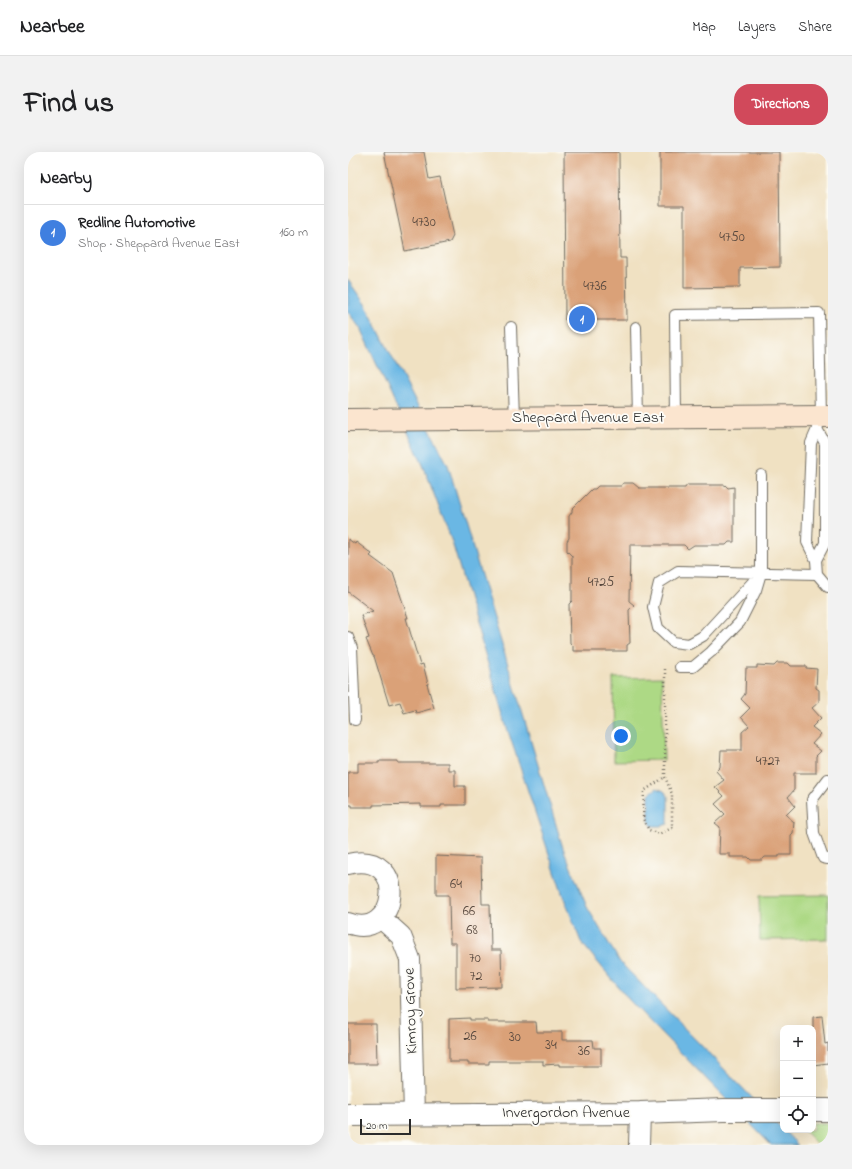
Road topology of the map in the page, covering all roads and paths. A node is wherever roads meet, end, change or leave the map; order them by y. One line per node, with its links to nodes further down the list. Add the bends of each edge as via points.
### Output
1 (511, 327): 5 (lane)
2 (636, 327): 3 (lane)
3 (638, 418): 4 (main road, Sheppard Avenue East); 5 (main road, Sheppard Avenue East)
4 (676, 418): 7 (main road, Sheppard Avenue East); 7 (lane, via 675,315 819,313)
5 (514, 419): 6 (main road, Sheppard Avenue East)
6 (348, 420)
7 (822, 421): 9 (lane, via 825,443 825,543); 9 (lane, via 811,443 807,542)
8 (762, 474): 10 (lane)
9 (816, 560): 11 (lane)
10 (761, 573): 10 (lane, via 678,571 659,583 653,607 658,628 673,642 689,644 703,636); 11 (lane); 14 (lane, via 756,590 740,622 711,652 693,666)
11 (817, 574): 12 (lane)
12 (828, 587)
13 (348, 637): 16 (lane, via 352,648)
14 (680, 666)
15 (665, 669): 17 (path)
16 (355, 720)
17 (665, 777): 17 (path, via 672,794 672,828 659,834 649,830 643,819 644,791)
18 (828, 779): 19 (lane, via 812,800 814,833 823,858)
19 (828, 859)
20 (348, 864): 21 (street, via 370,863 387,877 391,898 388,909)
21 (381, 918): 22 (street, via 362,925); 28 (street, Kimroy Grove, via 401,936 410,959)
22 (348, 923)
23 (780, 1110): 26 (street, Invergordon Avenue)
24 (816, 1110): 25 (street)
25 (828, 1110)
26 (640, 1113): 28 (street, Invergordon Avenue); 29 (street)
27 (348, 1115): 28 (street, Invergordon Avenue)
28 (414, 1115)
29 (639, 1145)

